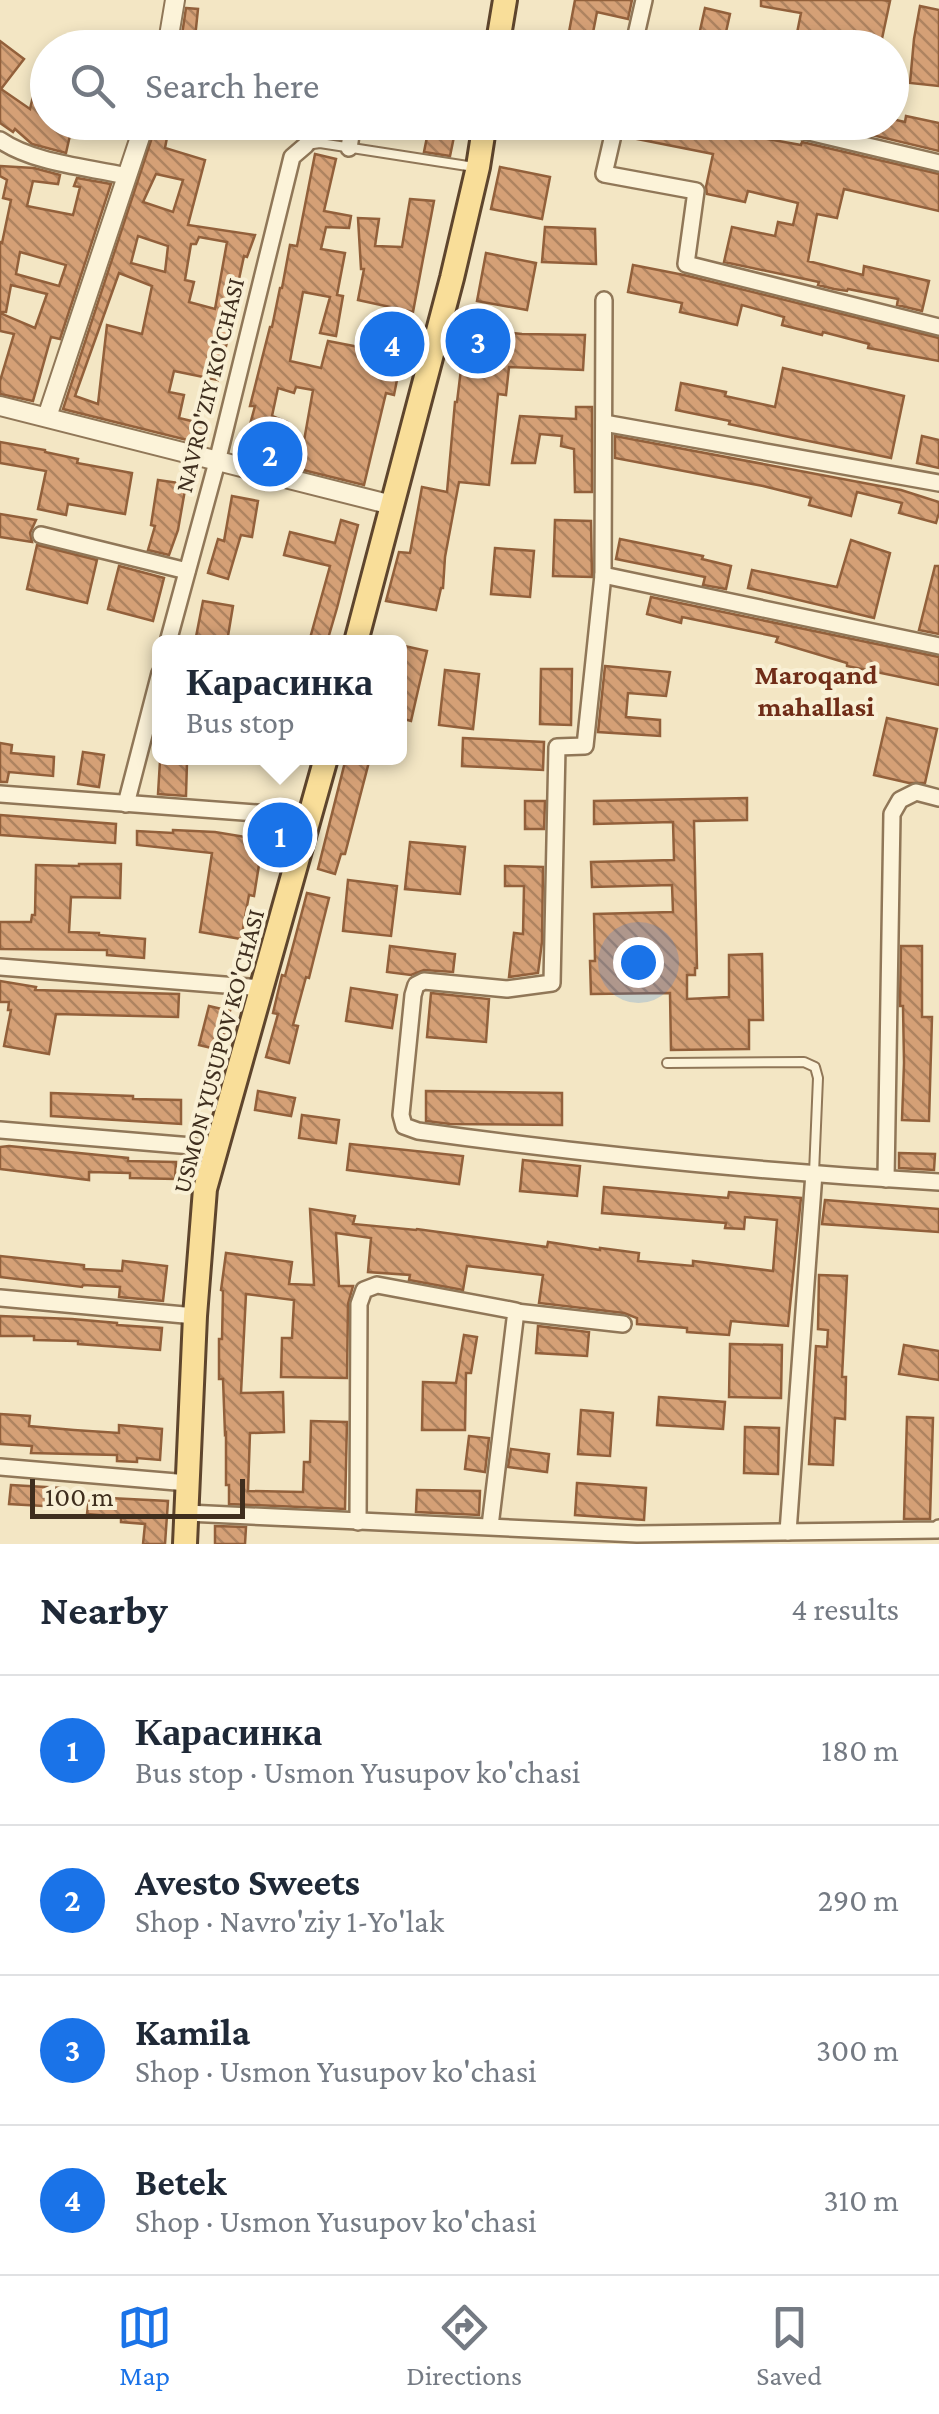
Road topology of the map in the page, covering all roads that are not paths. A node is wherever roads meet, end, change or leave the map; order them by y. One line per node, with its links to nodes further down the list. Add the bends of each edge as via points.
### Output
1 (175, 0): 4 (street)
2 (505, 0): 5 (main road)
3 (644, 0): 6 (street)
4 (169, 30)
5 (500, 30)
6 (637, 30)
7 (0, 140): 17 (street, via 33,156)
8 (139, 140): 17 (street)
9 (350, 140): 14 (street)
10 (482, 140): 16 (main road)
11 (612, 140): 19 (street, via 604,174 696,191 686,264)
12 (844, 140): 15 (street)
13 (306, 146): 14 (lane); 23 (street, NAVRO'ZIY KO'CHASI, via 292,157)
14 (349, 148): 16 (lane)
15 (939, 162)
16 (478, 167): 25 (main road)
17 (126, 176): 21 (street)
18 (604, 300): 22 (street)
19 (939, 327)
20 (0, 406): 21 (street)
21 (47, 417): 23 (street)
22 (604, 424): 24 (street); 28 (street)
23 (217, 462): 25 (street); 27 (street, NAVRO'ZIY KO'CHASI)
24 (939, 483)
25 (392, 505): 30 (main road)
26 (41, 535): 27 (street)
27 (186, 571): 29 (street, NAVRO'ZIY KO'CHASI)
28 (603, 575): 31 (street); 43 (street, via 585,746 556,748 552,983 507,989 416,985 404,1126 514,1144)
29 (170, 635)
30 (358, 635)
31 (939, 646)
32 (152, 704): 36 (street)
33 (324, 765): 37 (main road, USMON YUSUPOV KO'CHASI)
34 (0, 794): 36 (street)
35 (939, 798): 44 (street, via 916,792 892,814)
36 (126, 804): 37 (street)
37 (311, 816): 39 (main road, USMON YUSUPOV KO'CHASI)
38 (0, 967): 39 (street)
39 (262, 988): 42 (main road, USMON YUSUPOV KO'CHASI)
40 (667, 1063): 43 (lane, via 814,1066)
41 (0, 1130): 42 (street)
42 (216, 1148): 48 (main road, USMON YUSUPOV KO'CHASI, via 204,1189)
43 (814, 1173): 44 (street); 56 (street)
44 (886, 1178): 45 (street)
45 (939, 1182)
46 (0, 1298): 48 (street)
47 (516, 1312): 49 (street); 53 (street, via 377,1285 364,1290); 55 (street)
48 (196, 1316): 51 (main road, USMON YUSUPOV KO'CHASI)
49 (622, 1324)
50 (0, 1467): 51 (street)
51 (188, 1482): 52 (main road, USMON YUSUPOV KO'CHASI)
52 (187, 1513): 53 (street); 58 (main road, USMON YUSUPOV KO'CHASI)
53 (358, 1522): 54 (street)
54 (468, 1525): 55 (street); 59 (street)
55 (490, 1526): 56 (street, via 636,1534)
56 (788, 1532): 57 (street)
57 (938, 1534)
58 (185, 1544)
59 (467, 1544)

